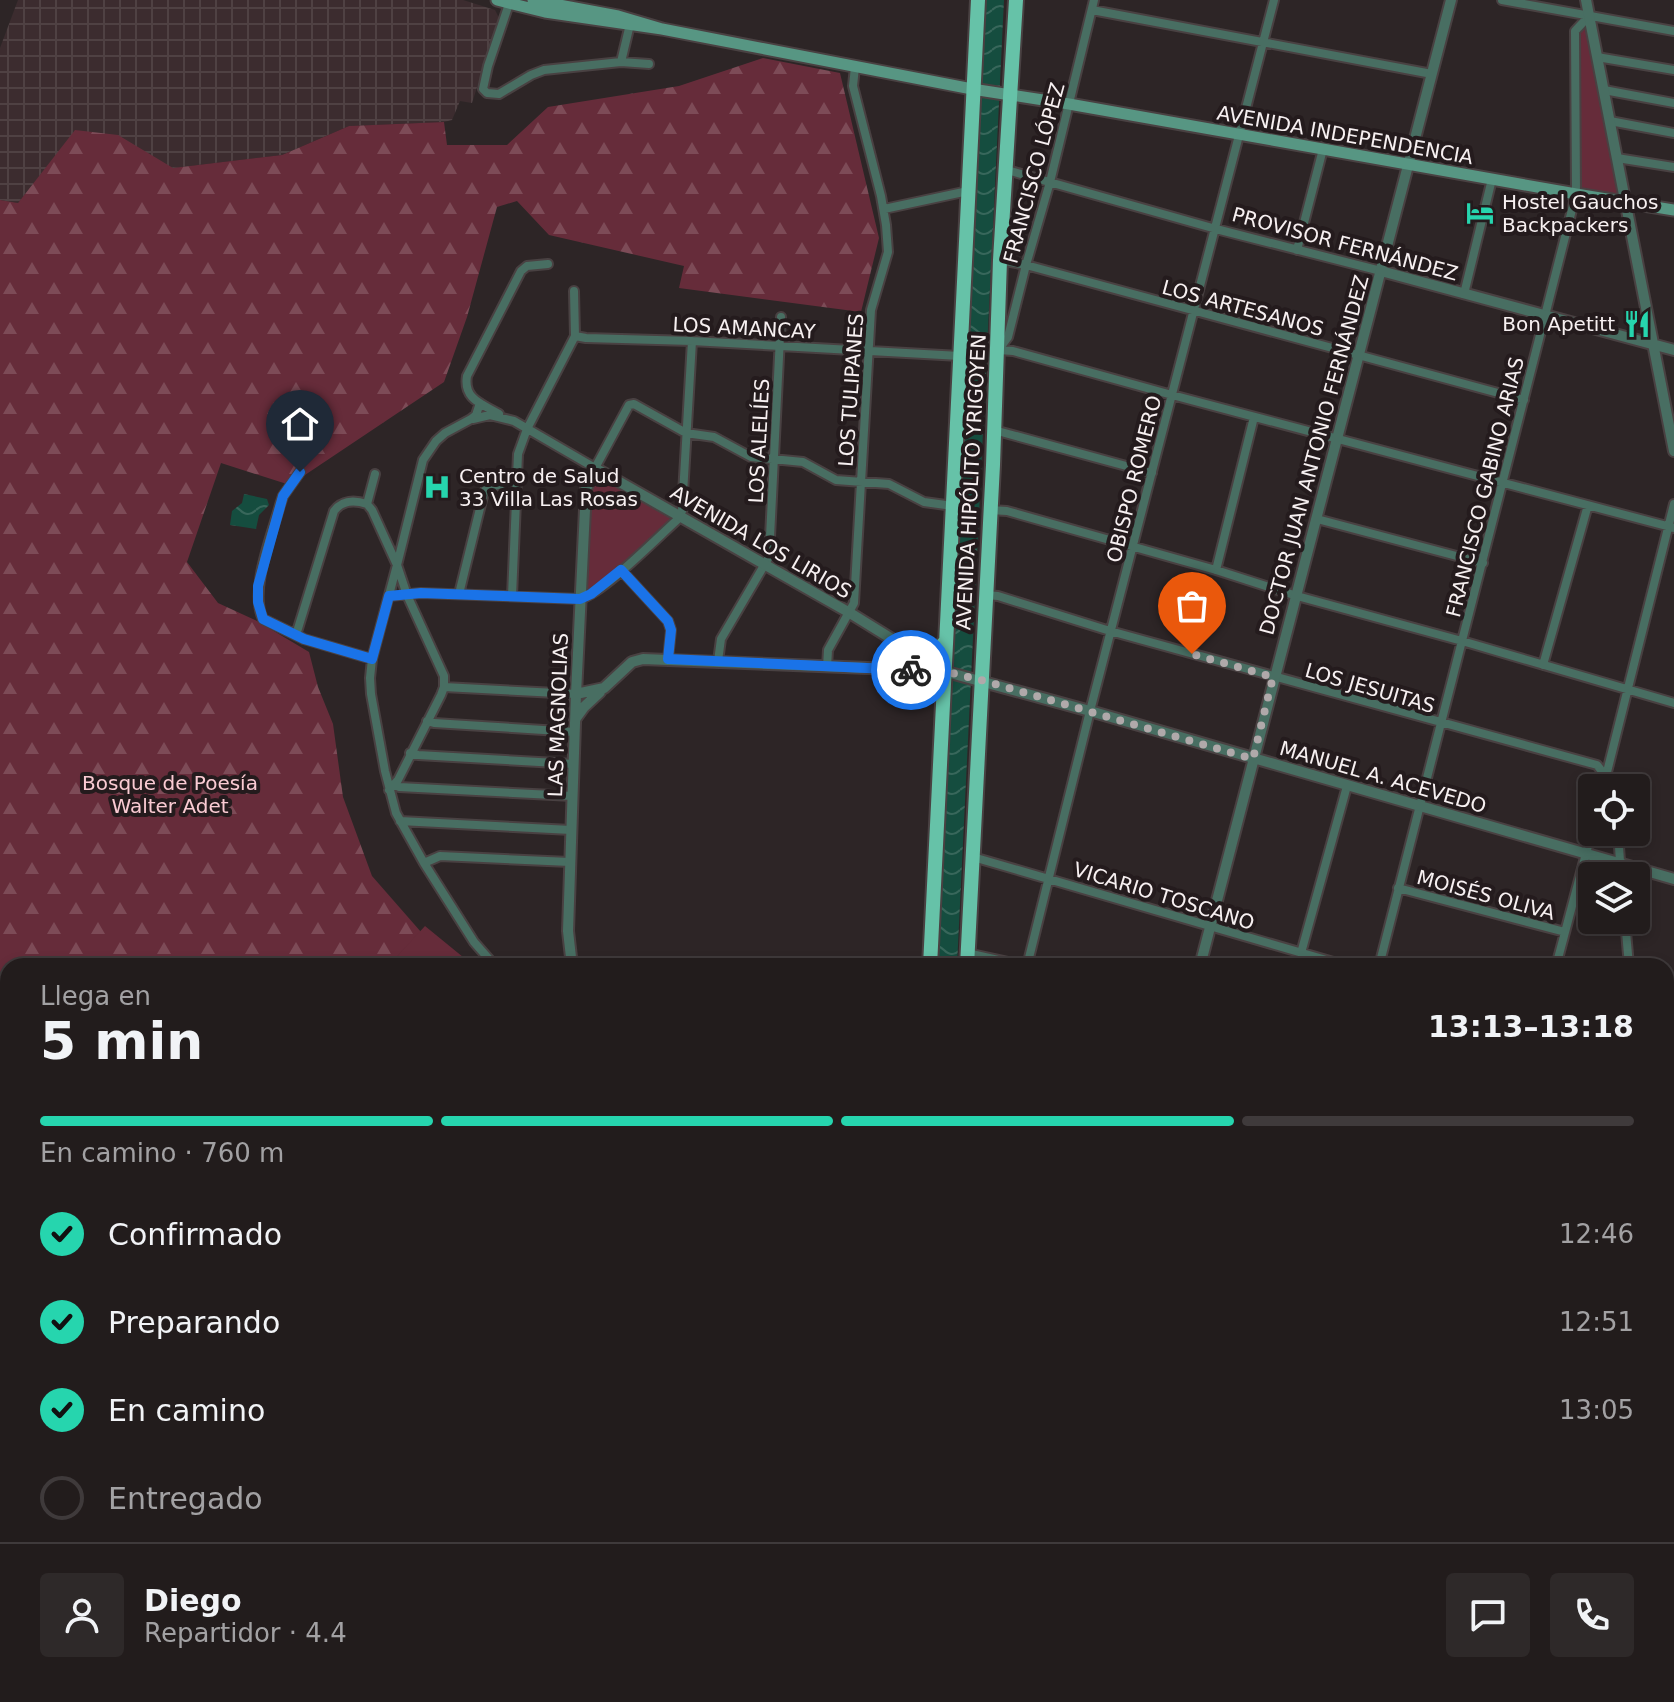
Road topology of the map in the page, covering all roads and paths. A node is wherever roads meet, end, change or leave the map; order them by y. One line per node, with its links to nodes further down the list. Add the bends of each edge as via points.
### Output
1 (497, 0): 9 (main road)
2 (533, 0): 12 (main road)
3 (978, 0): 21 (highway, AVENIDA HIPÓLITO YRIGOYEN)
4 (1016, 0): 23 (highway, AVENIDA HIPÓLITO YRIGOYEN)
5 (1274, 0): 14 (street, OBISPO ROMERO)
6 (1451, 0): 20 (street, DOCTOR JUAN ANTONIO FERNÁNDEZ)
7 (1502, 0): 11 (street)
8 (1586, 0): 11 (street)
9 (510, 2): 12 (main road); 16 (street, via 488,66 483,86 487,93 495,95 536,72)
10 (1093, 5): 14 (street); 25 (street, FRANCISCO LÓPEZ)
11 (1589, 16): 13 (street); 15 (street); 37 (street, FRANCISCO GABINO ARIAS, via 1575,31)
12 (630, 23): 16 (street); 18 (main road, AVENIDA INDEPENDENCIA)
13 (1674, 31)
14 (1263, 43): 20 (street); 28 (street, OBISPO ROMERO)
15 (1597, 57): 19 (street); 22 (street)
16 (621, 62): 17 (street)
17 (649, 64)
18 (855, 67): 21 (main road, AVENIDA INDEPENDENCIA); 39 (street, LOS TULIPANES, via 853,86)
19 (1674, 70)
20 (1432, 74): 31 (street, DOCTOR JUAN ANTONIO FERNÁNDEZ)
21 (972, 89): 23 (main road, AVENIDA INDEPENDENCIA); 36 (highway, AVENIDA HIPÓLITO YRIGOYEN)
22 (1604, 90): 24 (street); 26 (street)
23 (1010, 95): 25 (main road, AVENIDA INDEPENDENCIA); 33 (highway, AVENIDA HIPÓLITO YRIGOYEN)
24 (1674, 103)
25 (1069, 104): 28 (main road, AVENIDA INDEPENDENCIA); 35 (street, FRANCISCO LÓPEZ)
26 (1610, 121): 27 (street); 30 (street)
27 (1674, 133)
28 (1239, 134): 29 (main road, AVENIDA INDEPENDENCIA); 41 (street, OBISPO ROMERO)
29 (1323, 149): 31 (main road, AVENIDA INDEPENDENCIA); 42 (street)
30 (1617, 158): 32 (street); 38 (street)
31 (1409, 164): 34 (main road, AVENIDA INDEPENDENCIA); 46 (street, DOCTOR JUAN ANTONIO FERNÁNDEZ)
32 (1674, 167)
33 (1007, 170): 35 (street, PROVISOR FERNÁNDEZ); 43 (highway, AVENIDA HIPÓLITO YRIGOYEN)
34 (1492, 179): 37 (main road, AVENIDA INDEPENDENCIA); 48 (street)
35 (1050, 182): 41 (street, PROVISOR FERNÁNDEZ); 45 (street, FRANCISCO LÓPEZ)
36 (968, 191): 39 (street); 60 (highway, AVENIDA HIPÓLITO YRIGOYEN)
37 (1576, 194): 38 (main road, AVENIDA INDEPENDENCIA); 50 (street, FRANCISCO GABINO ARIAS)
38 (1625, 202): 40 (main road, AVENIDA INDEPENDENCIA); 54 (street)
39 (884, 209): 58 (street, LOS TULIPANES, via 888,258 872,306)
40 (1674, 210)
41 (1216, 229): 42 (street, PROVISOR FERNÁNDEZ); 49 (street, OBISPO ROMERO)
42 (1297, 250): 46 (street, PROVISOR FERNÁNDEZ)
43 (1000, 260): 45 (street, LOS ARTESANOS); 56 (highway, AVENIDA HIPÓLITO YRIGOYEN)
44 (548, 264): 63 (street, via 521,271 469,371 466,389)
45 (1026, 265): 49 (street, LOS ARTESANOS); 56 (street, FRANCISCO LÓPEZ, via 1008,337)
46 (1381, 271): 48 (street, PROVISOR FERNÁNDEZ); 59 (street, DOCTOR JUAN ANTONIO FERNÁNDEZ)
47 (574, 291): 52 (street)
48 (1464, 294): 50 (street, PROVISOR FERNÁNDEZ)
49 (1194, 311): 59 (street, LOS ARTESANOS); 61 (street, OBISPO ROMERO)
50 (1545, 316): 54 (street, PROVISOR FERNÁNDEZ); 62 (street, FRANCISCO GABINO ARIAS)
51 (781, 317): 55 (street, LOS ALELÍES)
52 (575, 336): 53 (street, LOS AMANCAY); 67 (street)
53 (692, 341): 55 (street, LOS AMANCAY); 69 (street)
54 (1653, 345): 57 (street, PROVISOR FERNÁNDEZ); 71 (street)
55 (780, 346): 58 (street, LOS AMANCAY); 73 (street, LOS ALELÍES)
56 (998, 350): 61 (street); 68 (highway, AVENIDA HIPÓLITO YRIGOYEN)
57 (1674, 350)
58 (868, 352): 60 (street, LOS AMANCAY); 79 (street, LOS TULIPANES)
59 (1359, 355): 62 (street, LOS ARTESANOS); 70 (street, DOCTOR JUAN ANTONIO FERNÁNDEZ)
60 (960, 356): 84 (highway, AVENIDA HIPÓLITO YRIGOYEN)
61 (1172, 395): 64 (street); 76 (street, OBISPO ROMERO)
62 (1524, 400): 80 (street, FRANCISCO GABINO ARIAS)
63 (480, 403): 65 (street); 66 (street)
64 (1254, 417): 70 (street); 96 (street)
65 (506, 418): 66 (street, AVENIDA LOS LIRIOS); 67 (street, AVENIDA LOS LIRIOS)
66 (471, 419): 89 (street, via 445,433 423,460)
67 (527, 429): 74 (street, AVENIDA LOS LIRIOS); 78 (street, via 518,454)
68 (994, 430): 76 (street); 85 (highway, AVENIDA HIPÓLITO YRIGOYEN)
69 (686, 433): 73 (street, via 712,436 754,458); 74 (street, via 631,403); 86 (street)
70 (1337, 439): 80 (street); 87 (street, DOCTOR JUAN ANTONIO FERNÁNDEZ)
71 (1673, 439): 72 (street)
72 (1674, 451)
73 (774, 458): 79 (street, via 803,462 836,480); 94 (street, LOS ALELÍES)
74 (595, 468): 86 (street, AVENIDA LOS LIRIOS); 103 (street, LAS MAGNOLIAS, via 586,489)
75 (300, 472): 106 (street, via 283,496 258,593 263,619)
76 (1152, 473): 91 (street, OBISPO ROMERO)
77 (375, 474): 81 (street)
78 (517, 480): 97 (street, via 485,490); 101 (street)
79 (861, 482): 84 (street, via 889,484 924,502); 104 (street, LOS TULIPANES)
80 (1503, 483): 83 (street); 92 (street, FRANCISCO GABINO ARIAS)
81 (367, 504): 90 (street); 106 (street, via 352,501 338,506)
82 (1674, 504): 88 (street)
83 (1588, 505): 88 (street); 113 (street)
84 (953, 506): 108 (highway, AVENIDA HIPÓLITO YRIGOYEN)
85 (990, 510): 91 (street); 99 (highway, AVENIDA HIPÓLITO YRIGOYEN)
86 (679, 517): 94 (street, AVENIDA LOS LIRIOS); 95 (street)
87 (1317, 519): 92 (street); 102 (street, DOCTOR JUAN ANTONIO FERNÁNDEZ)
88 (1671, 528): 120 (street)
89 (404, 537): 90 (street); 93 (street)
90 (386, 539): 93 (street)
91 (1134, 547): 96 (street); 105 (street, OBISPO ROMERO)
92 (1483, 563): 107 (street, FRANCISCO GABINO ARIAS)
93 (397, 565): 98 (street); 100 (street)
94 (765, 566): 104 (street, AVENIDA LOS LIRIOS); 112 (street, via 721,639)
95 (621, 570): 103 (street); 111 (street, via 668,621)
96 (1216, 570): 102 (street)
97 (459, 594): 98 (street); 101 (street)
98 (407, 595): 100 (street); 118 (street, via 444,676)
99 (985, 595): 105 (street, LOS JESUITAS); 117 (highway, AVENIDA HIPÓLITO YRIGOYEN)
100 (389, 596): 110 (street)
101 (512, 596): 103 (street)
102 (1297, 596): 107 (street); 116 (street, DOCTOR JUAN ANTONIO FERNÁNDEZ)
103 (580, 599): 121 (street, LAS MAGNOLIAS)
104 (850, 613): 109 (street, AVENIDA LOS LIRIOS); 114 (street, LOS TULIPANES, via 828,650)
105 (1110, 631): 116 (street, LOS JESUITAS); 123 (street, OBISPO ROMERO)
106 (296, 635): 110 (street)
107 (1462, 641): 113 (street); 126 (street, FRANCISCO GABINO ARIAS)
108 (945, 642): 109 (highway, via 934,651); 115 (highway, AVENIDA HIPÓLITO YRIGOYEN)
109 (913, 653): 115 (street, AVENIDA LOS LIRIOS)
110 (372, 659): 134 (street, via 371,694)
111 (668, 659): 112 (street); 119 (street, via 637,660)
112 (718, 661): 114 (street)
113 (1543, 665): 120 (street)
114 (827, 667): 115 (street)
115 (943, 671): 117 (street, MANUEL A. ACEVEDO); 155 (highway, AVENIDA HIPÓLITO YRIGOYEN)
116 (1273, 677): 126 (street, LOS JESUITAS); 129 (street, DOCTOR JUAN ANTONIO FERNÁNDEZ)
117 (981, 680): 123 (street, MANUEL A. ACEVEDO); 141 (highway, AVENIDA HIPÓLITO YRIGOYEN)
118 (444, 687): 121 (street); 125 (street)
119 (604, 688): 121 (street); 124 (street)
120 (1627, 689): 122 (street); 132 (street)
121 (576, 694): 124 (street, LAS MAGNOLIAS)
122 (1674, 703)
123 (1090, 711): 129 (street, MANUEL A. ACEVEDO); 146 (street, OBISPO ROMERO)
124 (575, 720): 127 (street, LAS MAGNOLIAS)
125 (427, 721): 127 (street); 128 (street)
126 (1440, 724): 131 (street, LOS JESUITAS, via 1597,765); 136 (street, FRANCISCO GABINO ARIAS)
127 (575, 732): 130 (street, LAS MAGNOLIAS)
128 (410, 753): 130 (street); 134 (street)
129 (1253, 759): 133 (street, MANUEL A. ACEVEDO); 149 (street, DOCTOR JUAN ANTONIO FERNÁNDEZ)
130 (574, 764): 135 (street, LAS MAGNOLIAS)
131 (1605, 774)
132 (1606, 774)
133 (1347, 786): 136 (street, MANUEL A. ACEVEDO); 152 (street)
134 (392, 788): 135 (street); 137 (street)
135 (573, 796): 138 (street, LAS MAGNOLIAS)
136 (1419, 806): 140 (street, MANUEL A. ACEVEDO); 148 (street, FRANCISCO GABINO ARIAS)
137 (400, 821): 138 (street); 144 (street)
138 (571, 830): 142 (street, LAS MAGNOLIAS)
139 (1588, 846): 140 (street)
140 (1586, 854): 143 (street, MANUEL A. ACEVEDO); 150 (street)
141 (973, 857): 146 (street, VICARIO TOSCANO); 156 (highway, AVENIDA HIPÓLITO YRIGOYEN)
142 (570, 862): 144 (street, via 440,856); 154 (street, LAS MAGNOLIAS)
143 (1613, 862)
144 (424, 863): 153 (street)
145 (1650, 872): 147 (street, MANUEL A. ACEVEDO)
146 (1048, 879): 149 (street, VICARIO TOSCANO); 157 (street, OBISPO ROMERO)
147 (1674, 879)
148 (1398, 888): 150 (street, MOISÉS OLIVA); 160 (street, FRANCISCO GABINO ARIAS)
149 (1209, 927): 152 (street, VICARIO TOSCANO); 158 (street, DOCTOR JUAN ANTONIO FERNÁNDEZ)
150 (1565, 932): 161 (street)
151 (1626, 934): 162 (street)
152 (1301, 953): 159 (street, VICARIO TOSCANO)
153 (488, 958)
154 (571, 958)
155 (930, 958)
156 (967, 958)
157 (1028, 958)
158 (1202, 958)
159 (1319, 958)
160 (1381, 958)
161 (1558, 958)
162 (1628, 958)

